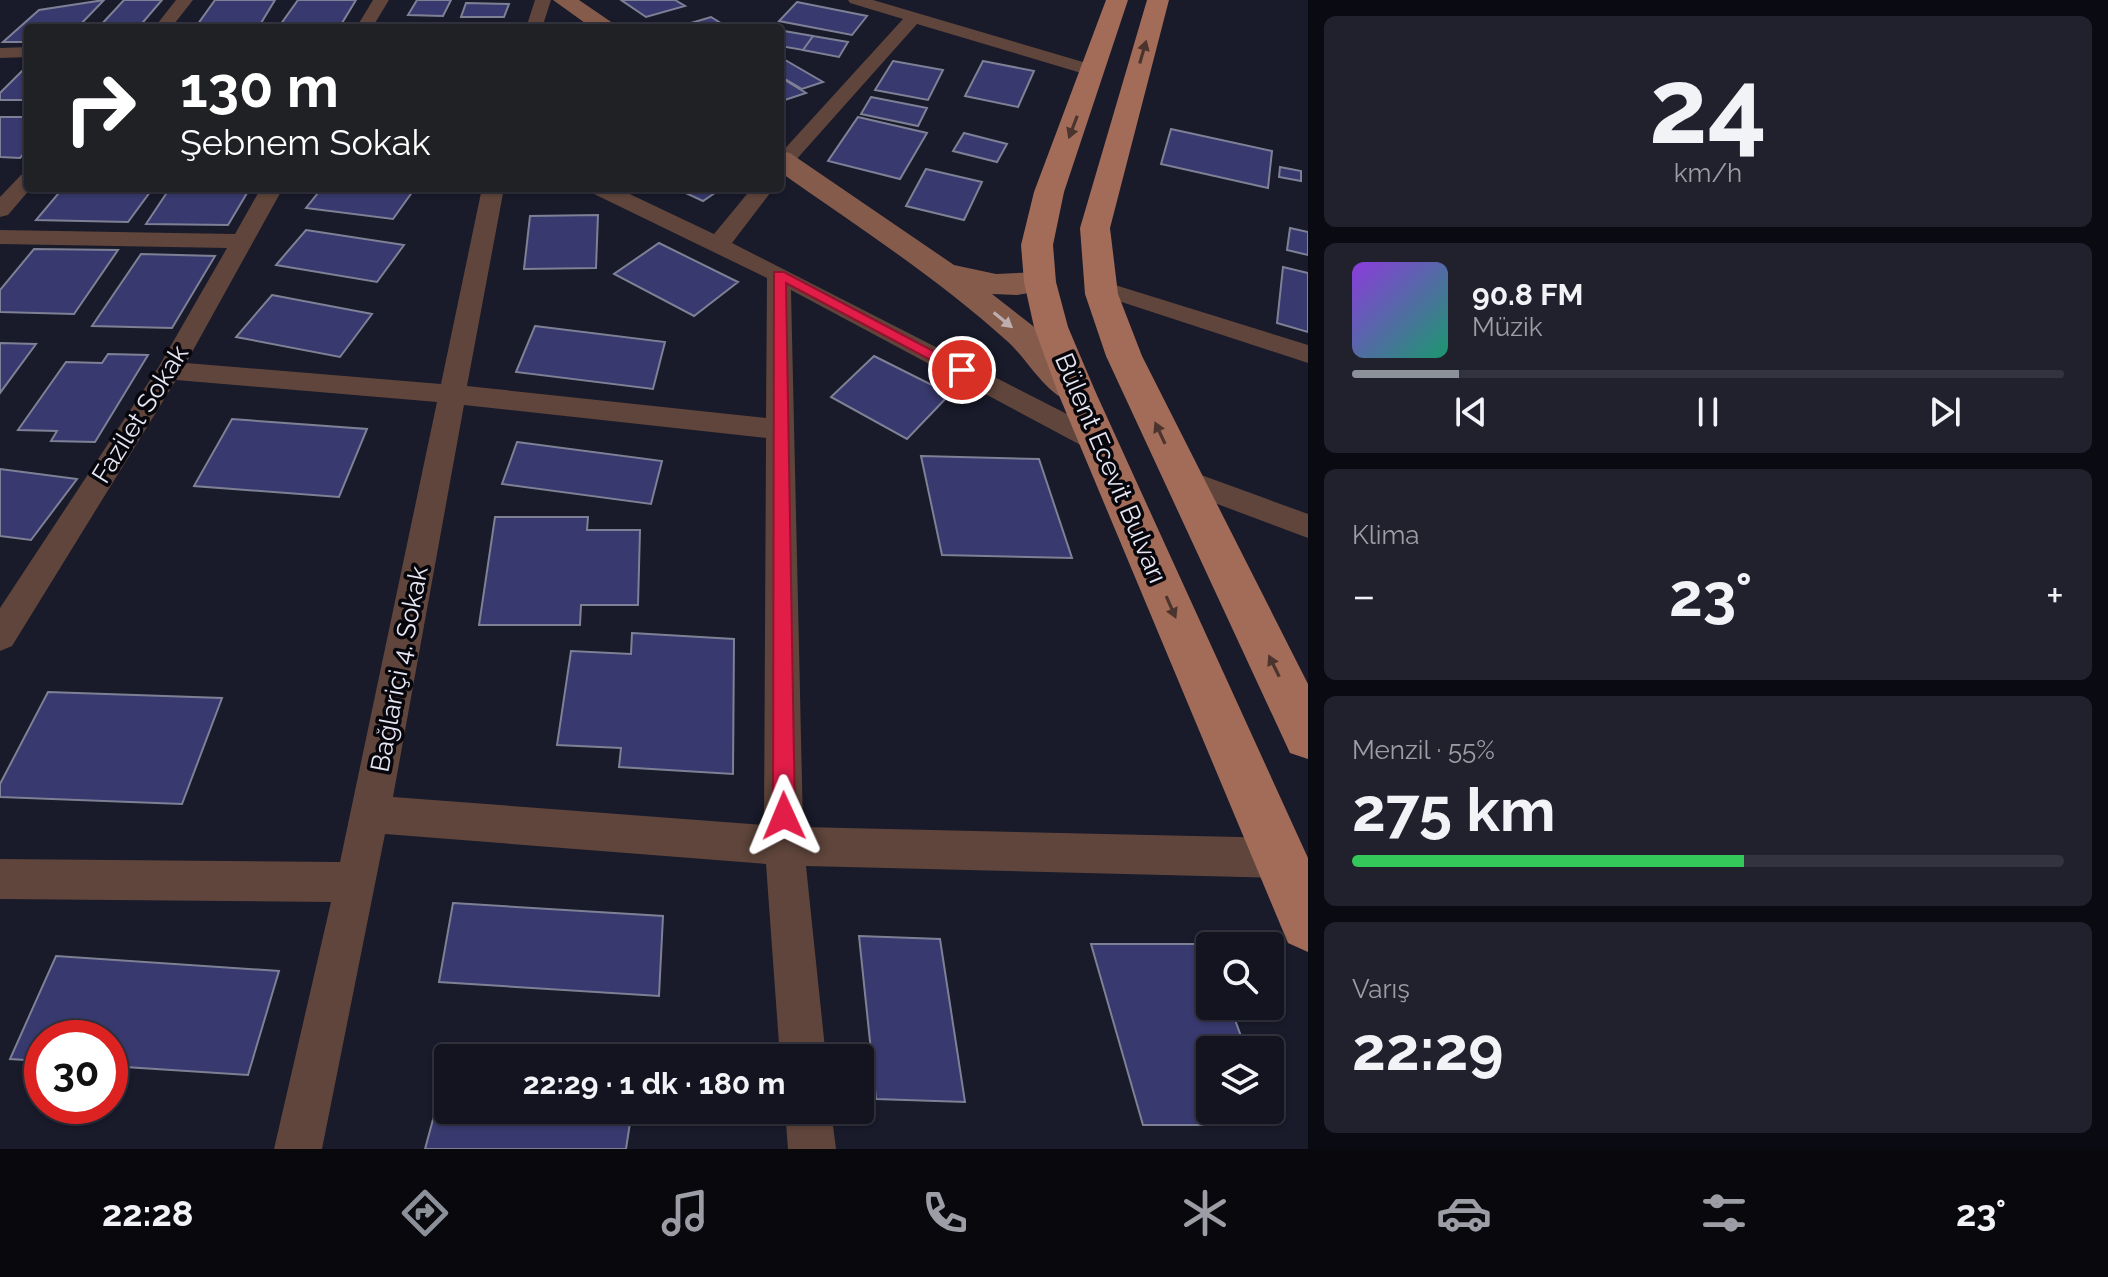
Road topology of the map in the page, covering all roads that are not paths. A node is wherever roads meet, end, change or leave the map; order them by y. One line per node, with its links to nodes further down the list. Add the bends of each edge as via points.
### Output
1 (185, 0): 9 (street)
2 (381, 0): 10 (street)
3 (543, 0): 11 (street)
4 (564, 0): 12 (street)
5 (856, 0): 8 (street)
6 (1117, 0): 15 (main road, Bülent Ecevit Bulvarı)
7 (1158, 0): 30 (main road, one-way to 7, via 1095,228)
8 (913, 18): 15 (street); 16 (street)
9 (165, 24)
10 (366, 24)
11 (535, 24)
12 (602, 24)
13 (24, 52): 14 (street)
14 (0, 53)
15 (1094, 71): 29 (main road, Bülent Ecevit Bulvarı, one-way to 29, via 1049,192 1037,245)
16 (784, 159)
17 (784, 164): 27 (street)
18 (24, 183): 23 (street)
19 (270, 192): 25 (street, Fazilet Sokak)
20 (492, 192): 34 (street, Bağlariçi 4. Sokak)
21 (608, 192): 26 (street)
22 (760, 192): 26 (street)
23 (0, 210)
24 (0, 237): 25 (street)
25 (242, 241): 32 (street, Fazilet Sokak)
26 (718, 245): 28 (street)
27 (942, 271): 29 (street, via 988,285); 33 (street, one-way to 33, via 1021,334)
28 (779, 274): 35 (street); 36 (street)
29 (1040, 282): 33 (main road, Bülent Ecevit Bulvarı)
30 (1099, 287): 31 (street); 37 (main road, one-way to 30, via 1109,322)
31 (1308, 354)
32 (169, 371): 34 (street); 39 (street, Fazilet Sokak)
33 (1077, 393): 36 (main road, Bülent Ecevit Bulvarı)
34 (453, 394): 35 (street); 42 (street, Bağlariçi 4. Sokak)
35 (780, 429): 43 (street)
36 (1098, 442): 44 (main road, Bülent Ecevit Bulvarı, one-way to 44)
37 (1182, 479): 38 (street); 41 (main road, one-way to 37)
38 (1308, 526)
39 (13, 590): 40 (street, Fazilet Sokak)
40 (0, 636)
41 (1308, 736)
42 (370, 814): 43 (street); 46 (street, Bağlariçi 4. Sokak)
43 (784, 846): 44 (street); 48 (street)
44 (1281, 858): 47 (main road, Bülent Ecevit Bulvarı)
45 (0, 879): 46 (street)
46 (355, 882): 50 (street, Bağlariçi 4. Sokak)
47 (1308, 923)
48 (802, 1044)
49 (809, 1124): 51 (street)
50 (298, 1149)
51 (812, 1149)

